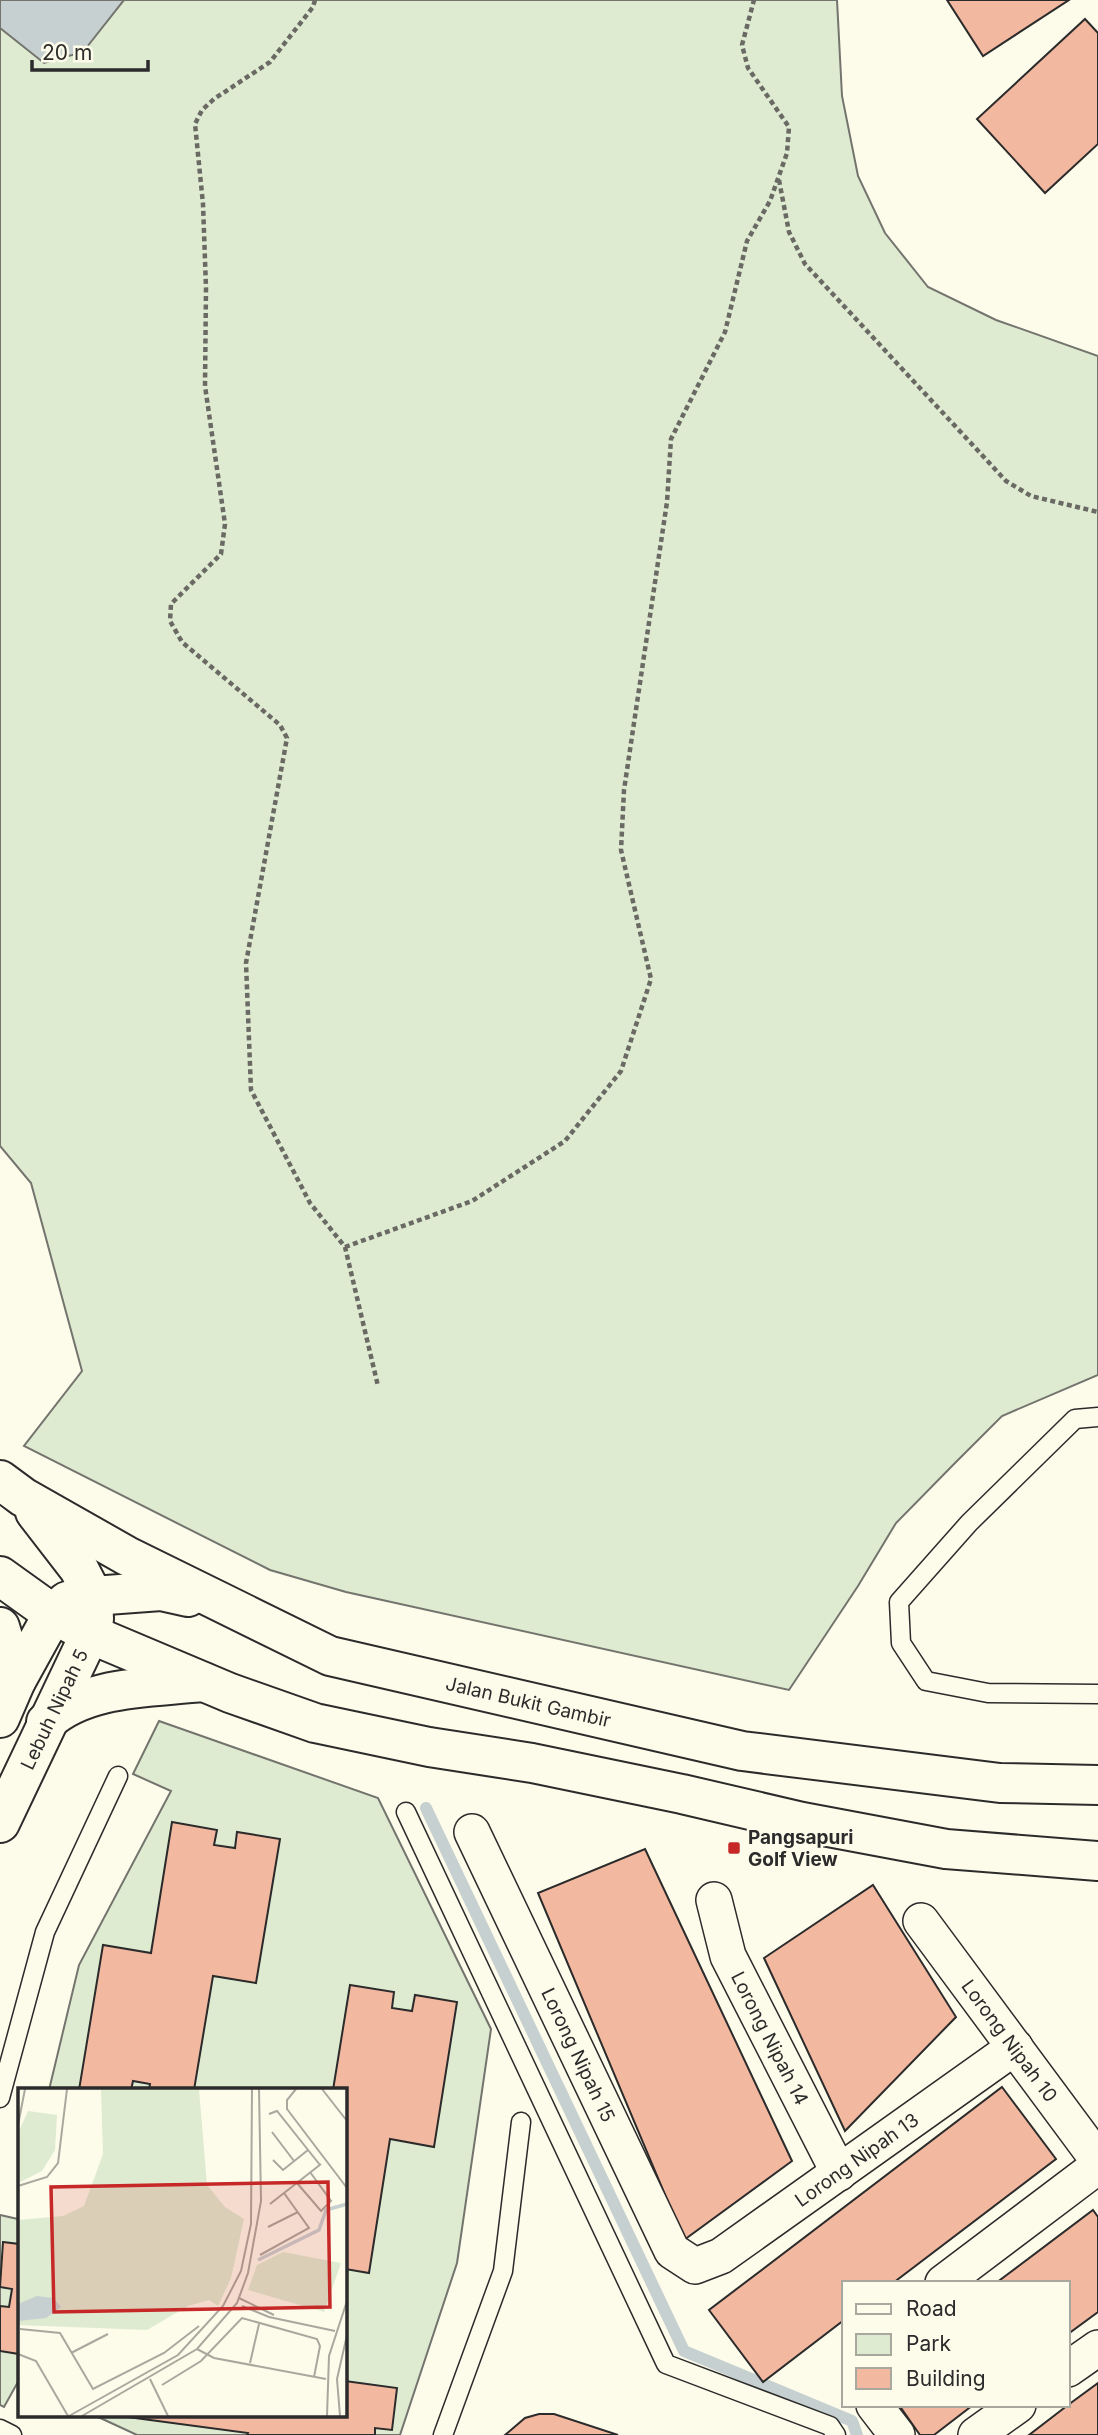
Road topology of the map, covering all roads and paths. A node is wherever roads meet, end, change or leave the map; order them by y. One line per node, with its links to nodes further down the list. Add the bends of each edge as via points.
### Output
1 (315, 0): 5 (path, via 270,62 214,99 195,124 203,204 205,386 225,524 221,554 171,604 170,621 182,642 280,725 287,737 246,963 251,1090 310,1203)
2 (754, 0): 3 (path, via 742,45 748,68 789,127)
3 (779, 179): 4 (path, via 789,232 805,264 1006,481 1031,496); 5 (path, via 747,241 724,332 671,439 667,502 624,790 621,850 651,979 621,1071 565,1141 472,1201)
4 (1098, 512)
5 (345, 1247): 6 (path)
6 (378, 1386)
7 (1098, 1417): 17 (lane, via 1074,1419 969,1523 899,1602 901,1643 926,1681 988,1693)
8 (11, 1488): 10 (main road, via 79,1569); 11 (main road, Jalan Bukit Gambir)
9 (0, 1576): 12 (main road)
10 (93, 1596): 11 (main road, via 161,1591); 12 (main road, via 67,1601); 14 (main road)
11 (221, 1604): 21 (main road, Jalan Bukit Gambir, via 330,1656 741,1751 1000,1783)
12 (54, 1614): 14 (main road); 15 (main road)
13 (0, 1628): 15 (main road)
14 (90, 1634): 16 (main road); 19 (main road, Lebuh Nipah 5)
15 (16, 1681): 18 (main road)
16 (205, 1682): 19 (main road, via 94,1696 60,1710); 25 (main road, via 315,1723 532,1763 803,1822 946,1849)
17 (1098, 1694)
18 (0, 1718)
19 (46, 1723): 23 (main road, Lebuh Nipah 5)
20 (118, 1776): 29 (lane, via 45,1932)
21 (1098, 1784)
22 (406, 1812): 43 (lane, via 666,2364 831,2426)
23 (0, 1823)
24 (472, 1832): 34 (street, Lorong Nipah 15, via 673,2251)
25 (1098, 1861)
26 (714, 1900): 33 (street, Lorong Nipah 14, via 728,1956)
27 (921, 1921): 28 (street, Lorong Nipah 10)
28 (1015, 2048): 31 (street, Lorong Nipah 10); 33 (street, Lorong Nipah 13)
29 (0, 2098)
30 (521, 2122): 42 (lane, via 503,2271)
31 (1098, 2160)
32 (1098, 2166): 35 (street)
33 (839, 2173): 34 (street, Lorong Nipah 13, via 721,2256)
34 (695, 2266)
35 (946, 2281)
36 (1098, 2348): 37 (street)
37 (1070, 2368)
38 (876, 2407): 44 (street)
39 (1014, 2407): 45 (street)
40 (0, 2429): 41 (lane)
41 (12, 2435)
42 (443, 2435)
43 (836, 2435)
44 (897, 2435)
45 (976, 2435)

